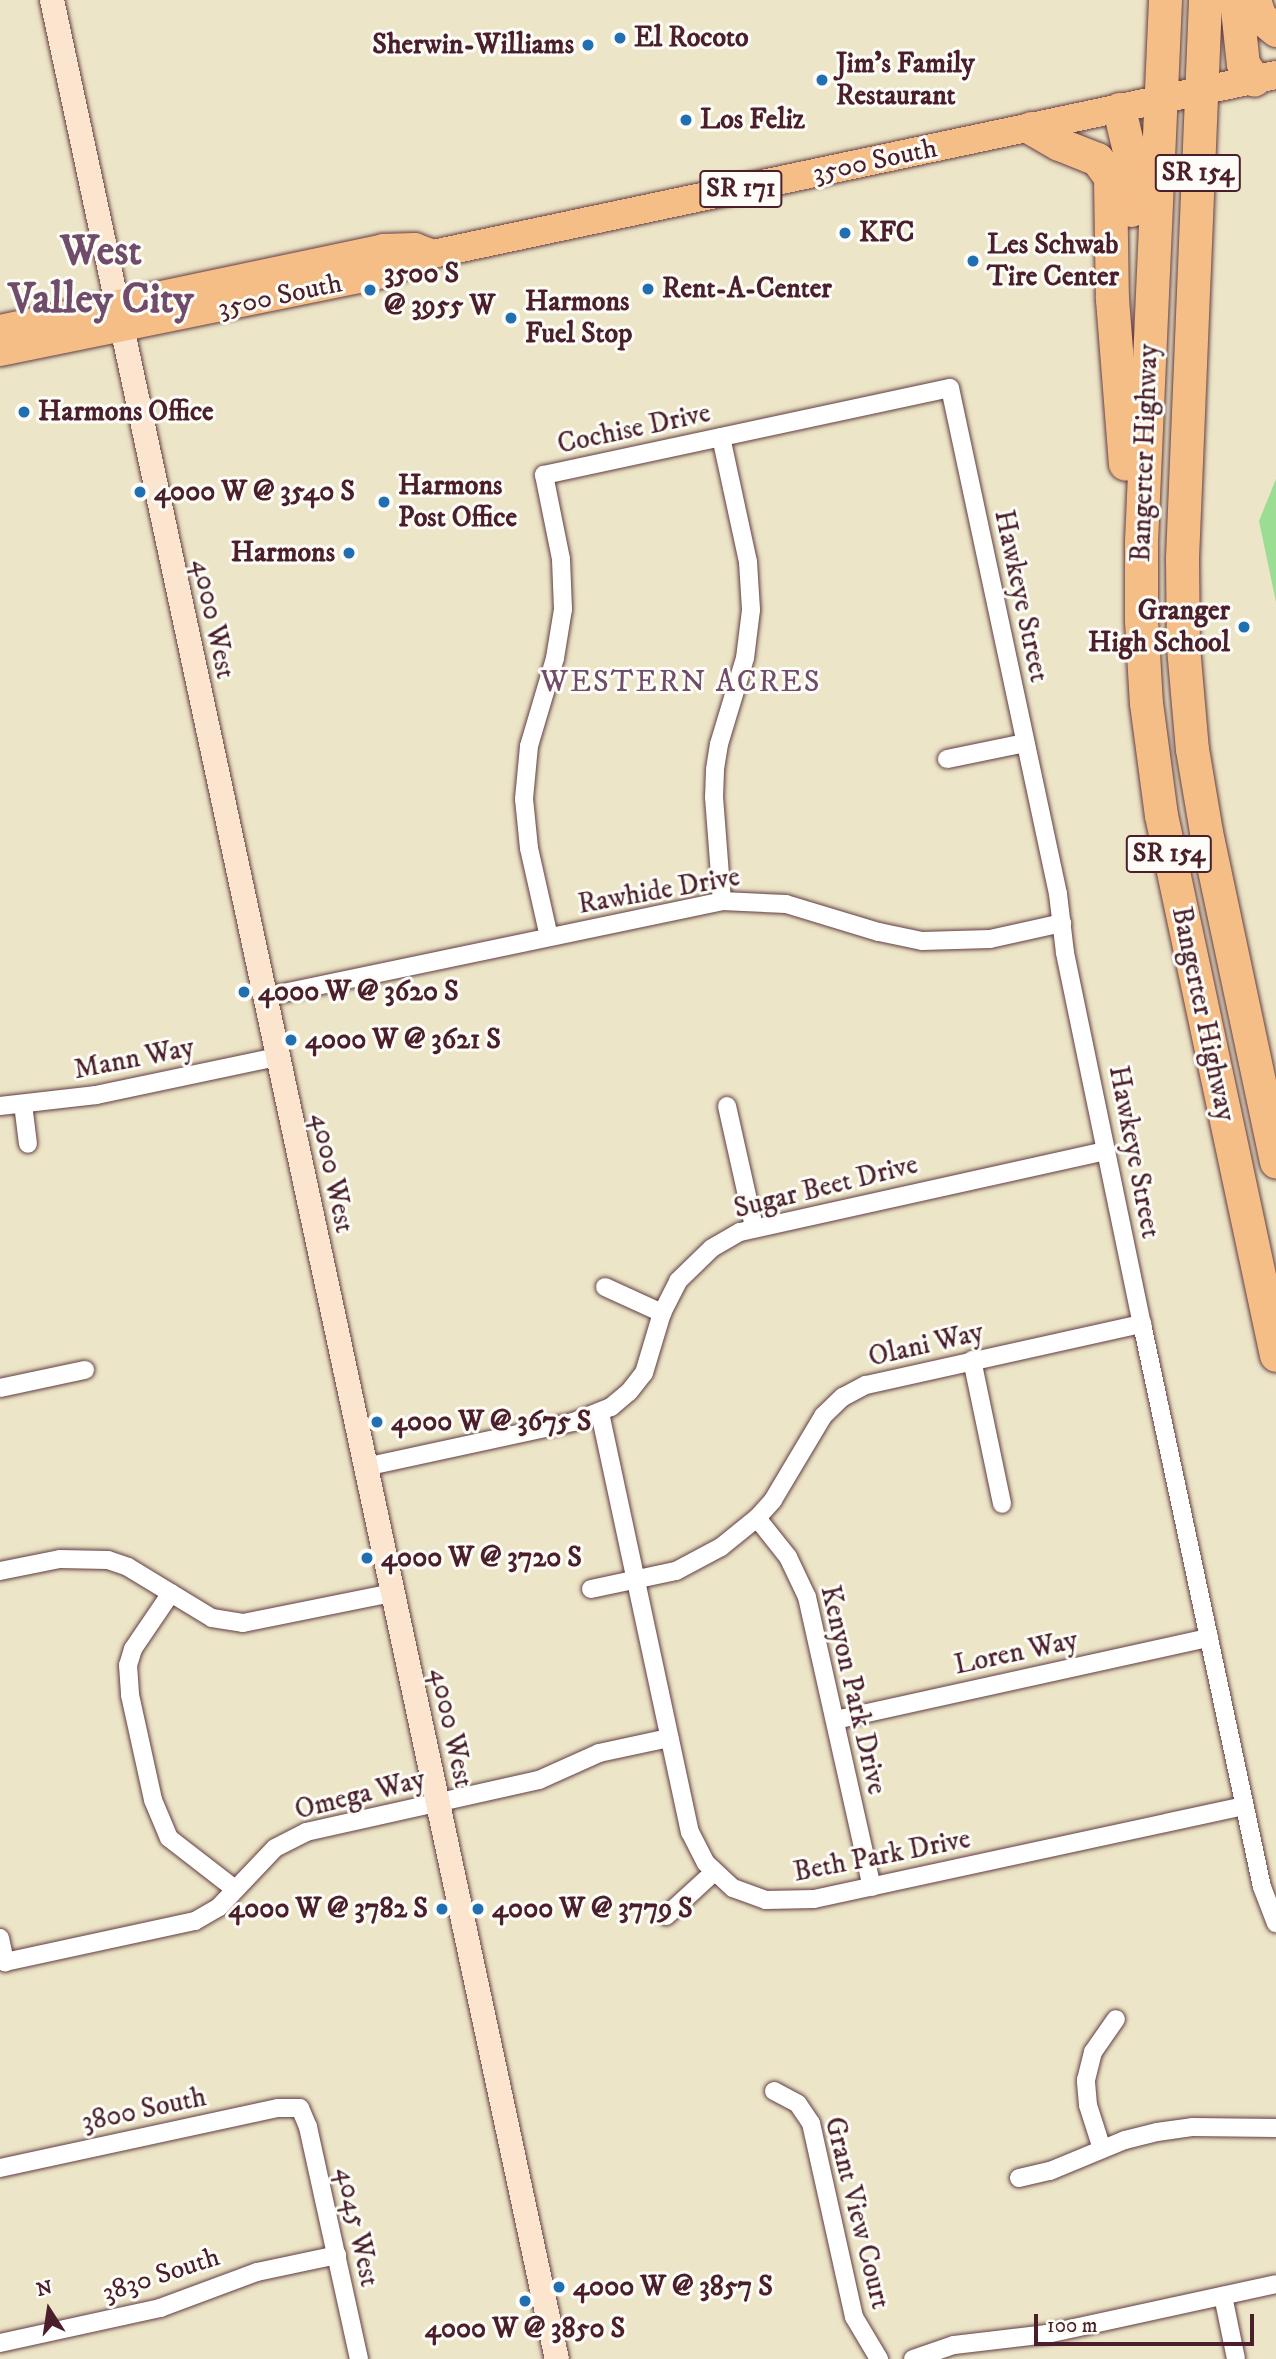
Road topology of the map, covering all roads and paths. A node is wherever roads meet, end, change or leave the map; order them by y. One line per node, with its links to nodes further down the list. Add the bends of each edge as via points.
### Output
1 (52, 0): 12 (street, 4000 West)
2 (1165, 0): 9 (highway, Bangerter Highway / SR 154)
3 (1205, 0): 8 (highway, Bangerter Highway / SR 154)
4 (1236, 0): 7 (highway, via 1243,64)
5 (1254, 0): 6 (highway, via 1260,17)
6 (1276, 30)
7 (1265, 77): 8 (main road, 3500 South / SR 171)
8 (1201, 92): 9 (main road, 3500 South / SR 171); 18 (highway, Bangerter Highway / SR 154)
9 (1160, 100): 10 (main road, 3500 South / SR 171); 14 (highway, Bangerter Highway / SR 154)
10 (1119, 109): 11 (main road, 3500 South / SR 171); 14 (highway, via 1131,173 1128,293 1133,317)
11 (1031, 128): 12 (main road, 3500 South / SR 171, via 433,254 415,247 383,248); 21 (highway, via 1097,159 1111,184 1112,299 1127,496 1127,627)
12 (119, 318): 13 (main road, 3500 South / SR 171); 15 (main road, 3500 South / SR 171); 25 (street, 4000 West)
13 (0, 329)
14 (1150, 344): 18 (highway, via 1171,390 1167,559); 21 (highway, Bangerter Highway / SR 154, via 1140,620)
15 (0, 352)
16 (950, 388): 17 (street, Cochise Drive); 19 (street, Hawkeye Street)
17 (721, 437): 22 (street, via 748,562 751,610 745,657 715,770); 24 (street, Cochise Drive, via 544,475 561,559 563,610 555,658 529,746 524,799)
18 (1181, 617): 32 (highway, Bangerter Highway / SR 154, via 1189,722 1206,832)
19 (1026, 743): 20 (street); 23 (street, Hawkeye Street)
20 (947, 759)
21 (1156, 786): 37 (highway, Bangerter Highway / SR 154)
22 (722, 901): 23 (street, Rawhide Drive, via 786,904 922,941 990,939); 24 (street, Rawhide Drive)
23 (1062, 923): 31 (street, Hawkeye Street)
24 (549, 937): 25 (street, Rawhide Drive)
25 (264, 997): 26 (street, 4000 West)
26 (276, 1057): 27 (street, Mann Way, via 96,1095); 42 (street, 4000 West)
27 (23, 1104): 28 (street, Mann Way); 30 (street)
28 (0, 1106)
29 (727, 1106): 33 (street)
30 (28, 1144)
31 (1105, 1151): 33 (street, Sugar Beet Drive); 36 (street, Hawkeye Street)
32 (1276, 1162)
33 (754, 1227): 35 (street, Sugar Beet Drive, via 699,1258 678,1281)
34 (605, 1287): 35 (street)
35 (663, 1313): 41 (street, Sugar Beet Drive, via 644,1373 621,1400)
36 (1142, 1324): 38 (street, Olani Way); 50 (street, Hawkeye Street)
37 (1276, 1355)
38 (972, 1360): 43 (street); 44 (street, Olani Way, via 876,1381 843,1398 816,1426 785,1484)
39 (85, 1370): 40 (street)
40 (0, 1388)
41 (600, 1413): 42 (street, Sugar Beet Drive); 46 (street, Beth Park Drive)
42 (365, 1467): 49 (street, 4000 West)
43 (1002, 1504)
44 (757, 1518): 46 (street, Olani Way, via 721,1548 690,1565); 51 (street, Kenyon Park Drive, via 788,1557 807,1597)
45 (0, 1572): 48 (street, via 60,1559 108,1560)
46 (636, 1580): 47 (street, Olani Way); 52 (street, Beth Park Drive)
47 (591, 1589)
48 (171, 1593): 49 (street, via 212,1618 243,1623); 57 (street, via 133,1649 128,1665 130,1695 159,1817 169,1838)
49 (392, 1593): 53 (street, 4000 West)
50 (1209, 1639): 51 (street, Loren Way); 54 (street, Hawkeye Street)
51 (835, 1720): 56 (street, Kenyon Park Drive)
52 (669, 1738): 53 (street, Omega Way, via 599,1753 539,1780); 55 (street, Beth Park Drive, via 694,1843)
53 (437, 1802): 57 (street, Omega Way, via 306,1832 275,1848); 73 (street, 4000 West)
54 (1244, 1805): 56 (street, Beth Park Drive); 59 (street, Hawkeye Street, via 1262,1887)
55 (714, 1872): 56 (street, Beth Park Drive, via 744,1893 778,1902); 58 (street)
56 (872, 1887)
57 (235, 1889): 60 (street, Omega Way, via 219,1907 195,1921 5,1962)
58 (666, 1916)
59 (1276, 1923)
60 (0, 1938)
61 (1116, 2019): 65 (street, via 1093,2052 1086,2080 1088,2105)
62 (774, 2091): 74 (street, Grant View Court, via 798,2104 811,2123 854,2317)
63 (300, 2108): 66 (street, 3800 South, via 278,2108); 68 (street, 4045 West)
64 (1276, 2128): 65 (street, via 1174,2129)
65 (1102, 2149): 67 (street, via 1050,2171)
66 (0, 2168)
67 (1019, 2178)
68 (337, 2255): 71 (street, 3830 South, via 247,2275 160,2308); 72 (street, 4045 West)
69 (1276, 2284): 70 (street)
70 (1223, 2296): 75 (street, via 1047,2334 954,2345); 76 (street)
71 (0, 2343)
72 (359, 2359)
73 (556, 2359)
74 (879, 2359)
75 (913, 2359)
76 (1236, 2359)

